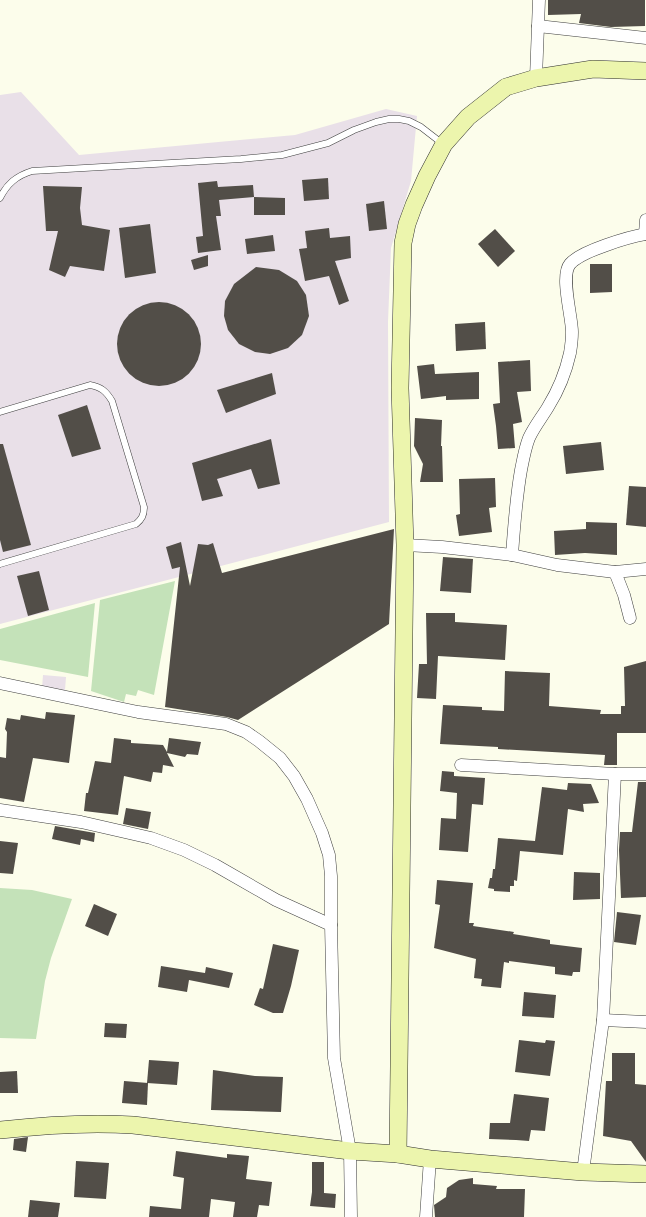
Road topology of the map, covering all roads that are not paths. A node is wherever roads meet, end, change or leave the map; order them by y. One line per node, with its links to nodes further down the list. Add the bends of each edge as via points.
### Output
1 (539, 0): 2 (street)
2 (538, 26): 3 (street); 5 (street)
3 (646, 38)
4 (646, 71): 5 (street, via 594,69)
5 (536, 78): 6 (street, via 506,87 468,117)
6 (444, 144): 7 (lane, via 409,121 389,120 354,130 328,143 282,155 32,171 11,182); 11 (street, via 414,205 403,243 400,388)
7 (0, 198)
8 (646, 220): 9 (street)
9 (646, 234): 12 (street, via 584,255 567,269 572,333 570,355 561,380 529,437 525,450)
10 (0, 412): 13 (lane, via 90,385 99,387 112,401 144,514 136,524)
11 (405, 545): 12 (street); 27 (street)
12 (512, 555): 15 (street, via 557,565)
13 (0, 564)
14 (646, 569): 15 (street)
15 (615, 572): 16 (street)
16 (630, 618)
17 (0, 683): 22 (street, via 138,712 226,724 246,732 259,741 280,758 294,776 322,833 329,855 331,876)
18 (461, 765): 19 (street)
19 (615, 774): 20 (street); 23 (street)
20 (646, 774)
21 (0, 810): 22 (street, via 81,822 151,838 184,850 276,900)
22 (330, 925): 26 (street, via 334,1058)
23 (603, 1020): 24 (street); 29 (street)
24 (646, 1022)
25 (0, 1130): 26 (street, via 68,1124 126,1124)
26 (350, 1151): 27 (street); 31 (street)
27 (398, 1154): 28 (street)
28 (430, 1159): 29 (street); 32 (street)
29 (583, 1172): 30 (street)
30 (646, 1174)
31 (351, 1217)
32 (426, 1217)

